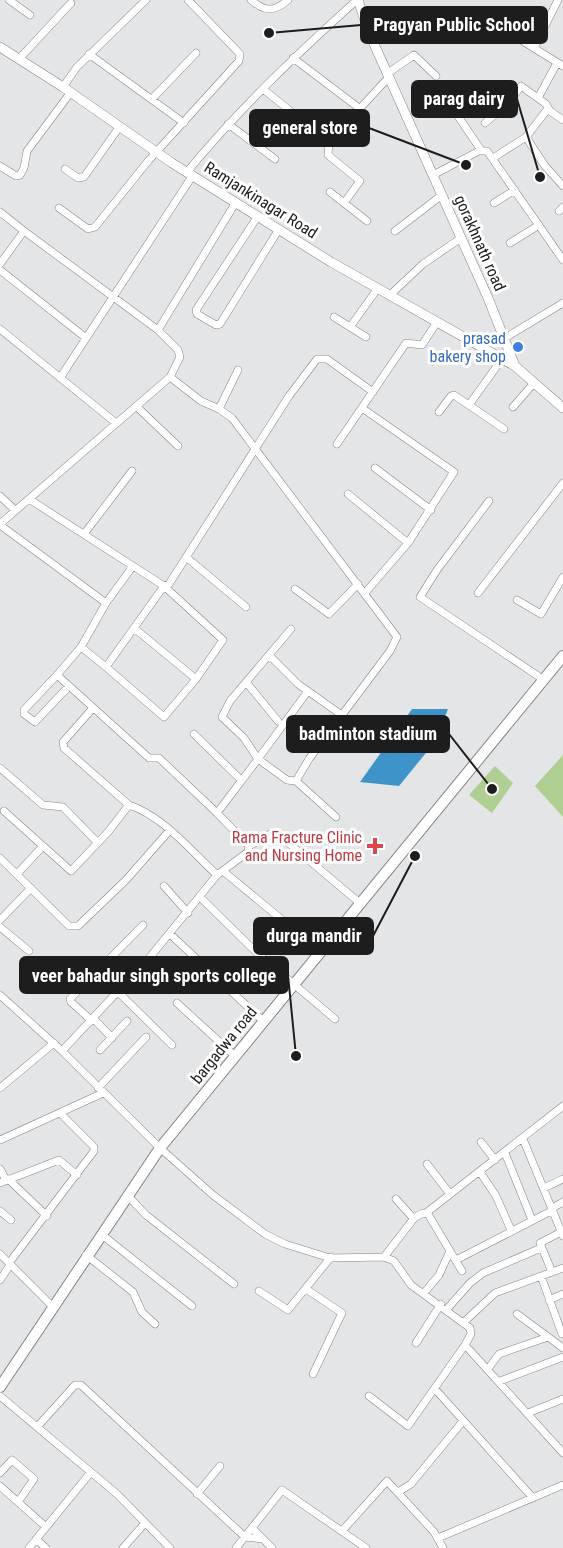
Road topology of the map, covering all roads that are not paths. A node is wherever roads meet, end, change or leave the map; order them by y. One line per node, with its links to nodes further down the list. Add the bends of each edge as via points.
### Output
1 (9, 0): 9 (street)
2 (146, 0): 14 (street)
3 (188, 0): 28 (street, via 240,57)
4 (251, 0): 5 (street, via 267,10 277,9)
5 (288, 0)
6 (358, 0): 15 (street); 18 (street, gorakhnath road)
7 (558, 0): 12 (street)
8 (71, 3): 16 (street)
9 (30, 15)
10 (500, 27): 12 (street)
11 (0, 47): 16 (street, Ramjankinagar Road)
12 (534, 48): 17 (street)
13 (196, 53): 23 (street)
14 (89, 54): 20 (street); 23 (street)
15 (293, 58): 21 (street); 25 (street)
16 (19, 59): 20 (street, Ramjankinagar Road)
17 (560, 65): 22 (street)
18 (389, 75): 19 (street, via 414,55); 25 (street); 41 (street, gorakhnath road)
19 (436, 76)
20 (67, 89): 31 (street, Ramjankinagar Road); 38 (street, via 27,151 20,175)
21 (263, 89): 30 (street); 33 (street)
22 (538, 98): 26 (street); 29 (street, via 521,86)
23 (152, 99): 28 (street)
24 (451, 106): 34 (street)
25 (359, 108): 33 (street)
26 (550, 111): 27 (street); 32 (street, via 543,113)
27 (563, 120)
28 (184, 123): 35 (street)
29 (485, 123)
30 (228, 124): 37 (street); 40 (street)
31 (120, 126): 35 (street, Ramjankinagar Road); 39 (street, via 84,177 78,178)
32 (526, 137): 36 (street); 42 (street)
33 (329, 142): 47 (street, via 328,155 360,181)
34 (481, 150): 36 (street); 41 (street)
35 (157, 152): 40 (street, Ramjankinagar Road); 49 (street, via 92,229)
36 (493, 158): 43 (street)
37 (275, 159)
38 (0, 166)
39 (65, 169)
40 (190, 174): 46 (street, Ramjankinagar Road); 64 (street)
41 (434, 175): 45 (street, gorakhnath road)
42 (563, 186)
43 (515, 190): 48 (street); 53 (street)
44 (330, 192): 47 (street)
45 (442, 195): 56 (street); 57 (street, gorakhnath road)
46 (236, 202): 51 (street, Ramjankinagar Road); 70 (street)
47 (345, 203): 52 (street)
48 (494, 203)
49 (59, 208)
50 (0, 212): 55 (street)
51 (258, 216): 54 (street, Ramjankinagar Road); 54 (street, via 197,314 220,324)
52 (367, 221)
53 (539, 225): 58 (street); 59 (street)
54 (279, 229): 62 (street, Ramjankinagar Road)
55 (24, 231): 60 (street); 64 (street)
56 (395, 231)
57 (461, 238): 63 (street, via 423,264); 73 (street, gorakhnath road)
58 (510, 243)
59 (563, 260)
60 (0, 264)
61 (0, 270): 72 (street)
62 (378, 288): 63 (street, Ramjankinagar Road); 68 (street)
63 (390, 295): 67 (street, Ramjankinagar Road)
64 (113, 298): 70 (street); 72 (street)
65 (563, 303): 73 (street)
66 (334, 317): 68 (street)
67 (437, 322): 74 (street, Ramjankinagar Road); 80 (street, via 422,345 406,343)
68 (350, 327): 71 (street)
69 (0, 329): 78 (street)
70 (158, 330): 77 (street, via 180,353)
71 (366, 337)
72 (86, 338): 78 (street)
73 (505, 338): 75 (street, gorakhnath road)
74 (502, 359): 75 (street, Ramjankinagar Road); 81 (street)
75 (515, 366): 79 (street, Ramjankinagar Road)
76 (238, 370): 86 (street)
77 (170, 376): 82 (street); 86 (street, via 197,398)
78 (60, 378): 88 (street)
79 (534, 382): 83 (street); 85 (street, Ramjankinagar Road)
80 (373, 392): 84 (street); 92 (street, via 327,359 317,359)
81 (469, 405): 87 (street, via 452,395); 89 (street)
82 (136, 406): 88 (street); 91 (street)
83 (513, 406)
84 (362, 408): 90 (street); 101 (street, via 454,472)
85 (563, 408)
86 (219, 409): 92 (street, via 232,418)
87 (439, 412)
88 (116, 423): 98 (street)
89 (504, 429)
90 (337, 444)
91 (178, 446)
92 (256, 449): 105 (street); 108 (street)
93 (375, 468): 101 (street)
94 (132, 471): 103 (street)
95 (563, 483): 112 (street)
96 (348, 494): 104 (street)
97 (0, 496): 100 (street)
98 (29, 499): 100 (street); 103 (street)
99 (489, 501): 124 (street, via 420,597)
100 (15, 510): 102 (street)
101 (431, 510): 104 (street)
102 (0, 524): 114 (street)
103 (84, 534): 106 (street)
104 (408, 543): 111 (street)
105 (186, 557): 109 (street); 115 (street)
106 (133, 566): 109 (street); 114 (street)
107 (563, 577): 113 (street, via 542,614)
108 (358, 584): 110 (street, via 329,614); 111 (street)
109 (164, 586): 116 (street); 123 (street, via 223,640)
110 (295, 589)
111 (365, 593): 129 (street, via 396,633 396,641)
112 (478, 593)
113 (517, 600)
114 (106, 603): 118 (street)
115 (246, 607)
116 (134, 628): 121 (street); 123 (street)
117 (291, 629): 119 (street)
118 (81, 647): 121 (street); 122 (street)
119 (270, 656): 125 (street); 127 (street)
120 (563, 656): 124 (main road, bargadwa road)
121 (106, 667): 123 (street, via 164,717)
122 (57, 675): 126 (street); 126 (street, via 24,710 31,721 35,722)
123 (196, 679)
124 (544, 680): 150 (main road, bargadwa road)
125 (246, 682): 130 (street); 132 (street, via 221,715)
126 (69, 686): 128 (street)
127 (308, 691): 129 (street); 132 (street)
128 (93, 708): 136 (street, via 63,745); 138 (street, via 148,758 159,758)
129 (343, 716): 135 (street)
130 (278, 721)
131 (194, 734): 134 (street)
132 (258, 759): 134 (street); 135 (street, via 287,780)
133 (0, 768): 141 (street, via 43,805 63,807)
134 (241, 780): 138 (street)
135 (296, 781): 139 (street)
136 (129, 805): 140 (street, via 141,808); 141 (street)
137 (4, 811): 142 (street)
138 (217, 813): 143 (street)
139 (336, 817)
140 (169, 831): 145 (street); 148 (street, via 78,926 69,926)
141 (97, 842): 142 (street, via 71,871)
142 (43, 846): 146 (street)
143 (249, 846): 145 (street, via 248,852); 150 (street, via 270,834 284,838)
144 (0, 858): 146 (street)
145 (220, 873): 149 (street); 157 (street)
146 (17, 874): 148 (street)
147 (164, 886): 151 (street)
148 (30, 888): 152 (street)
149 (200, 897): 151 (street); 158 (street)
150 (361, 904): 157 (main road, bargadwa road)
151 (188, 913): 155 (street)
152 (0, 920)
153 (143, 925): 163 (street, via 70,999)
154 (0, 927): 156 (street)
155 (170, 934): 159 (street); 164 (street)
156 (29, 951)
157 (321, 952): 158 (main road, bargadwa road)
158 (294, 983): 162 (street); 164 (main road, bargadwa road)
159 (118, 992): 163 (street); 169 (street)
160 (0, 995): 168 (street)
161 (177, 1003): 172 (street)
162 (334, 1019)
163 (93, 1020): 167 (street); 171 (street)
164 (263, 1021): 172 (main road, bargadwa road)
165 (128, 1022): 167 (street)
166 (146, 1037): 174 (street)
167 (112, 1038): 170 (street)
168 (54, 1043): 171 (street); 173 (street)
169 (172, 1045)
170 (100, 1050)
171 (62, 1051): 174 (street)
172 (235, 1056): 180 (main road, bargadwa road)
173 (0, 1088)
174 (100, 1090): 176 (street); 180 (street)
175 (563, 1106): 177 (street)
176 (60, 1113): 178 (street); 186 (street, via 94,1149)
177 (523, 1138): 181 (street); 189 (street)
178 (0, 1140)
179 (481, 1142): 182 (street)
180 (160, 1148): 191 (main road, bargadwa road); 208 (street, via 265,1234)
181 (505, 1153): 182 (street); 200 (street)
182 (495, 1160): 185 (street)
183 (427, 1164): 190 (street)
184 (0, 1169): 188 (street)
185 (480, 1172): 190 (street); 201 (street)
186 (77, 1175): 188 (street, via 59,1160); 197 (street)
187 (563, 1179): 189 (street)
188 (4, 1181): 197 (street)
189 (544, 1188): 194 (street)
190 (450, 1194): 196 (street)
191 (127, 1195): 202 (main road, bargadwa road); 217 (street, via 146,1215)
192 (396, 1199): 198 (street)
193 (563, 1202): 194 (street)
194 (552, 1209): 200 (street); 203 (street)
195 (0, 1211): 199 (street)
196 (426, 1213): 198 (street); 205 (street)
197 (47, 1216): 211 (street)
198 (415, 1217): 209 (street)
199 (11, 1220)
200 (532, 1220): 201 (street)
201 (511, 1230): 210 (street)
202 (100, 1234): 207 (main road, bargadwa road); 223 (street)
203 (562, 1234): 204 (street, via 541,1242)
204 (541, 1248): 214 (street); 224 (street, via 483,1273)
205 (450, 1251): 210 (street); 220 (street, via 440,1275)
206 (0, 1254): 211 (street)
207 (86, 1255): 225 (main road, bargadwa road); 228 (street, via 133,1292 142,1312)
208 (331, 1257): 209 (street); 218 (street)
209 (384, 1257): 220 (street, via 394,1261 411,1285)
210 (456, 1260): 213 (street)
211 (10, 1264): 216 (street); 225 (street)
212 (563, 1268): 214 (street)
213 (462, 1271)
214 (552, 1272): 215 (street)
215 (541, 1276): 222 (street); 227 (street, via 495,1293)
216 (0, 1280)
217 (234, 1284)
218 (306, 1289): 219 (street, via 288,1310); 236 (street, via 342,1312)
219 (259, 1292)
220 (424, 1293): 224 (street)
221 (563, 1294): 222 (street)
222 (549, 1300): 229 (street)
223 (192, 1306)
224 (444, 1307): 227 (street); 231 (street)
225 (54, 1308): 237 (main road, bargadwa road)
226 (517, 1314): 230 (street)
227 (463, 1323): 232 (street, via 471,1331)
228 (155, 1324)
229 (562, 1334): 230 (street)
230 (549, 1338): 233 (street); 235 (street, via 499,1354)
231 (416, 1343)
232 (465, 1345): 235 (street); 239 (street)
233 (563, 1348)
234 (563, 1357): 238 (street)
235 (488, 1369): 238 (street)
236 (313, 1374)
237 (2, 1379)
238 (500, 1381): 243 (street)
239 (435, 1389): 241 (street, via 408,1426); 244 (street)
240 (0, 1396): 245 (street)
241 (369, 1396)
242 (563, 1400): 243 (street)
243 (528, 1413): 246 (street)
244 (463, 1421): 252 (street, via 411,1484); 254 (street)
245 (38, 1426): 248 (street); 253 (street, via 75,1385 81,1385)
246 (563, 1453)
247 (220, 1466): 253 (street)
248 (91, 1472): 256 (street); 257 (street)
249 (0, 1473): 255 (street, via 12,1460 34,1479)
250 (563, 1485): 254 (street)
251 (0, 1486): 255 (street)
252 (398, 1492): 259 (street, via 385,1481); 261 (street)
253 (197, 1494): 260 (street)
254 (532, 1498): 261 (street)
255 (18, 1502): 257 (street)
256 (145, 1523): 266 (street); 267 (street)
257 (46, 1527): 262 (street)
258 (252, 1528): 259 (street, via 282,1490); 260 (street); 263 (street)
259 (342, 1531): 270 (street)
260 (245, 1537): 263 (street); 268 (street)
261 (438, 1538): 271 (street)
262 (36, 1539): 264 (street); 265 (street)
263 (263, 1539): 269 (street)
264 (29, 1548)
265 (46, 1548)
266 (123, 1548)
267 (170, 1548)
268 (236, 1548)
269 (272, 1548)
270 (366, 1548)
271 (443, 1548)

